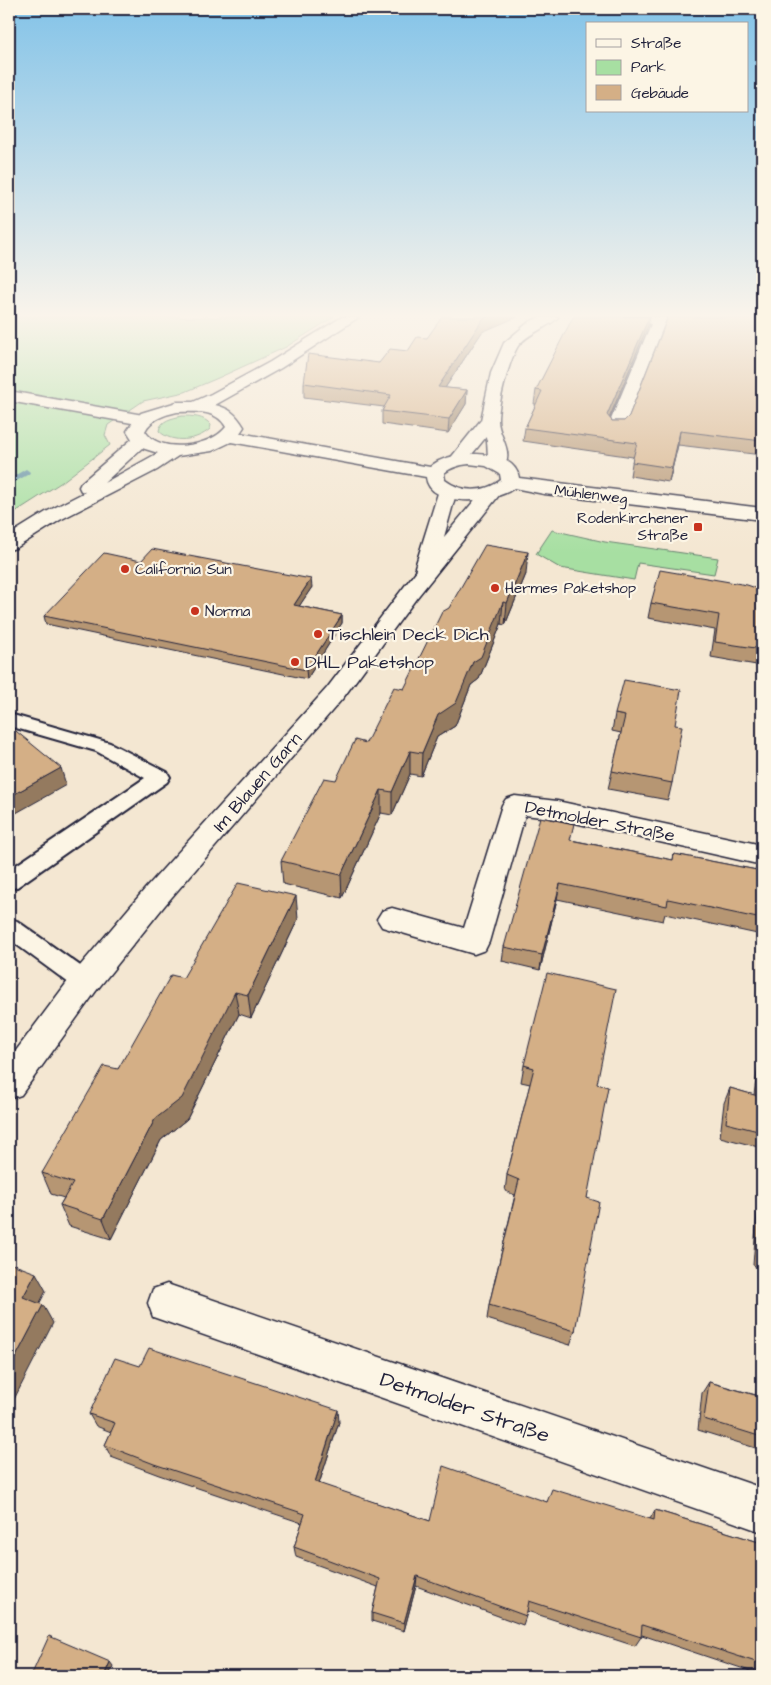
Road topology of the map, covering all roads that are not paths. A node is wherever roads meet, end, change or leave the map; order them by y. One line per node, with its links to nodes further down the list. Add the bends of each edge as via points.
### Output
1 (9, 396): 8 (street)
2 (220, 396): 6 (street)
3 (246, 396): 7 (street)
4 (494, 396): 9 (street)
5 (629, 396): 10 (street)
6 (196, 407): 7 (street); 8 (street, via 177,407 154,413)
7 (225, 413): 11 (street, via 235,426)
8 (143, 420): 12 (street, via 136,431)
9 (489, 421): 14 (street); 15 (street, via 498,447)
10 (616, 429)
11 (228, 436): 13 (street, via 209,446); 16 (street)
12 (141, 440): 13 (street, via 150,446); 21 (street)
13 (175, 450): 21 (street, via 151,466)
14 (458, 460): 15 (street); 16 (street, via 442,465)
15 (497, 464): 17 (street, via 510,474)
16 (435, 473): 18 (street, via 436,482)
17 (510, 482): 19 (street); 20 (street, Mühlenweg)
18 (448, 490): 19 (street, via 463,494); 23 (street, Im Blauen Garn)
19 (490, 494): 23 (street, Im Blauen Garn)
20 (762, 514)
21 (53, 516): 22 (street)
22 (9, 544)
23 (422, 576): 29 (street, Im Blauen Garn, via 335,693 154,897)
24 (13, 721): 26 (lane, via 103,747 160,777)
25 (762, 855): 27 (street, Detmolder Straße, via 557,810 515,805 474,942)
26 (9, 881)
27 (392, 918)
28 (9, 927): 29 (lane)
29 (85, 982): 30 (street, Im Blauen Garn)
30 (9, 1085)
31 (167, 1302): 32 (street, Detmolder Straße)
32 (762, 1510)

